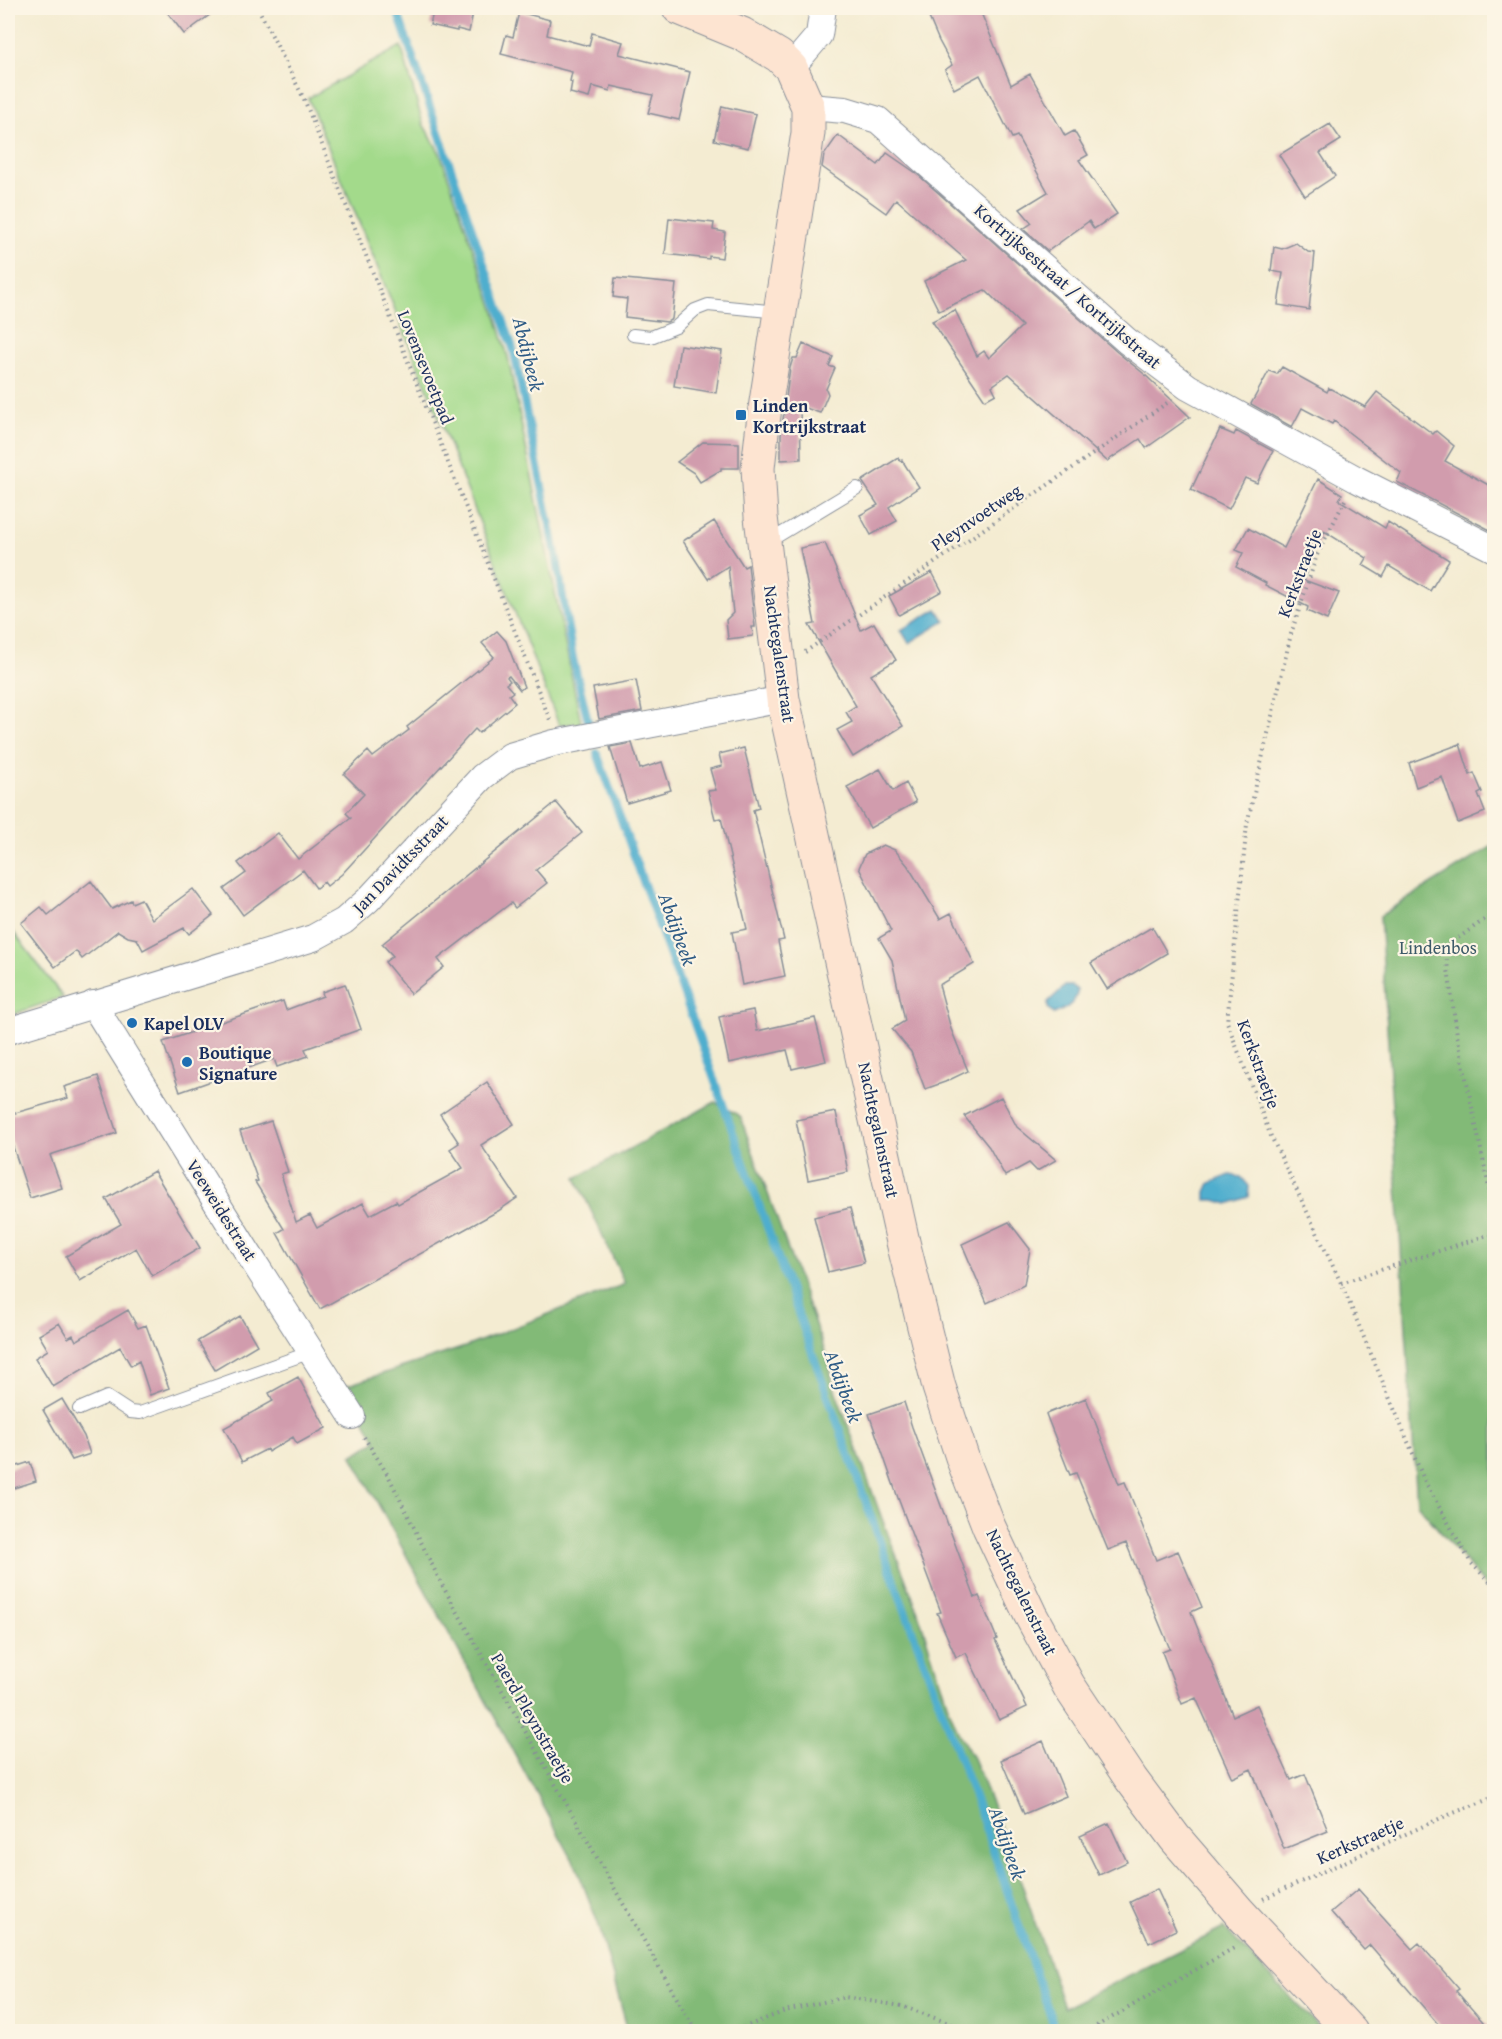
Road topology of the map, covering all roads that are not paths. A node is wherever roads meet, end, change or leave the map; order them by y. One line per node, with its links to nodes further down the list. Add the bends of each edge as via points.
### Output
1 (679, 8): 3 (street, via 742,34 779,56)
2 (823, 8): 3 (street, via 819,35)
3 (791, 69): 4 (street)
4 (808, 107): 5 (street, Nachtegalenstraat, via 808,133); 9 (street, Kortrijksestraat / Kortrijkstraat, via 845,110 879,120 1127,341 1188,387)
5 (779, 312): 6 (lane, via 708,305 668,331 651,337); 8 (street, Nachtegalenstraat, via 758,468)
6 (633, 335)
7 (857, 488): 8 (lane)
8 (765, 544): 10 (street, Nachtegalenstraat)
9 (1494, 549)
10 (781, 684): 11 (street, Jan Davidtsstraat, via 510,756 482,777 368,900 338,924 313,938); 16 (street, Nachtegalenstraat, via 903,1242 939,1387 993,1536 1069,1686 1131,1779 1175,1838 1249,1923)
11 (93, 1004): 12 (street, Jan Davidtsstraat); 13 (street, Veeweidestraat)
12 (8, 1031)
13 (311, 1352): 14 (lane, via 140,1413 130,1412 107,1396); 15 (street, Veeweidestraat)
14 (79, 1409)
15 (352, 1416)
16 (1351, 2031)

